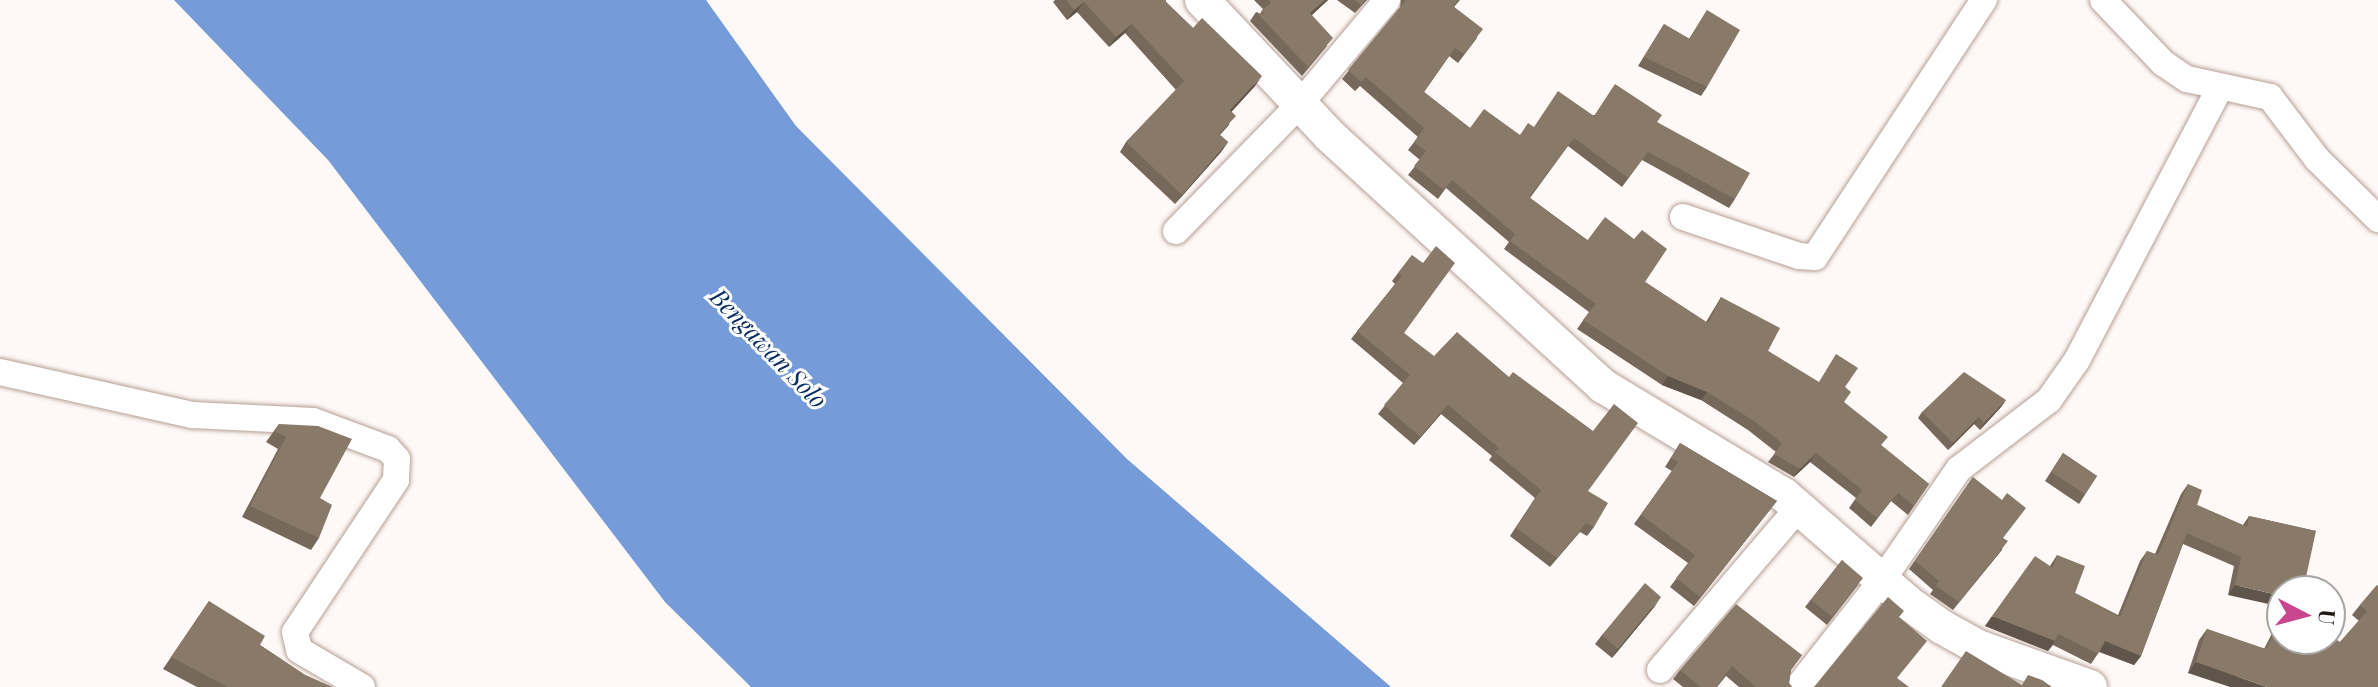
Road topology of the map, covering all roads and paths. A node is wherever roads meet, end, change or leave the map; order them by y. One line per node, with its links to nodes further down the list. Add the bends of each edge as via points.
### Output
1 (1202, 0): 6 (street)
2 (1387, 0): 6 (street)
3 (1984, 0): 7 (street, via 1815,257)
4 (2103, 0): 5 (street, via 2163,63 2187,79)
5 (2219, 89): 8 (street, via 2270,97 2317,159); 12 (street, via 2077,360 2049,400 1959,469)
6 (1299, 105): 9 (street); 11 (street, via 1603,386)
7 (1683, 217)
8 (2378, 219)
9 (1176, 231)
10 (0, 372): 14 (street, via 193,415 326,423 388,449 397,459 396,480 295,632 299,650)
11 (1799, 507): 12 (street); 13 (street)
12 (1883, 579): 15 (street); 16 (street, via 1907,602 1978,647)
13 (1660, 670)
14 (362, 687)
15 (1798, 687)
16 (2090, 687)

